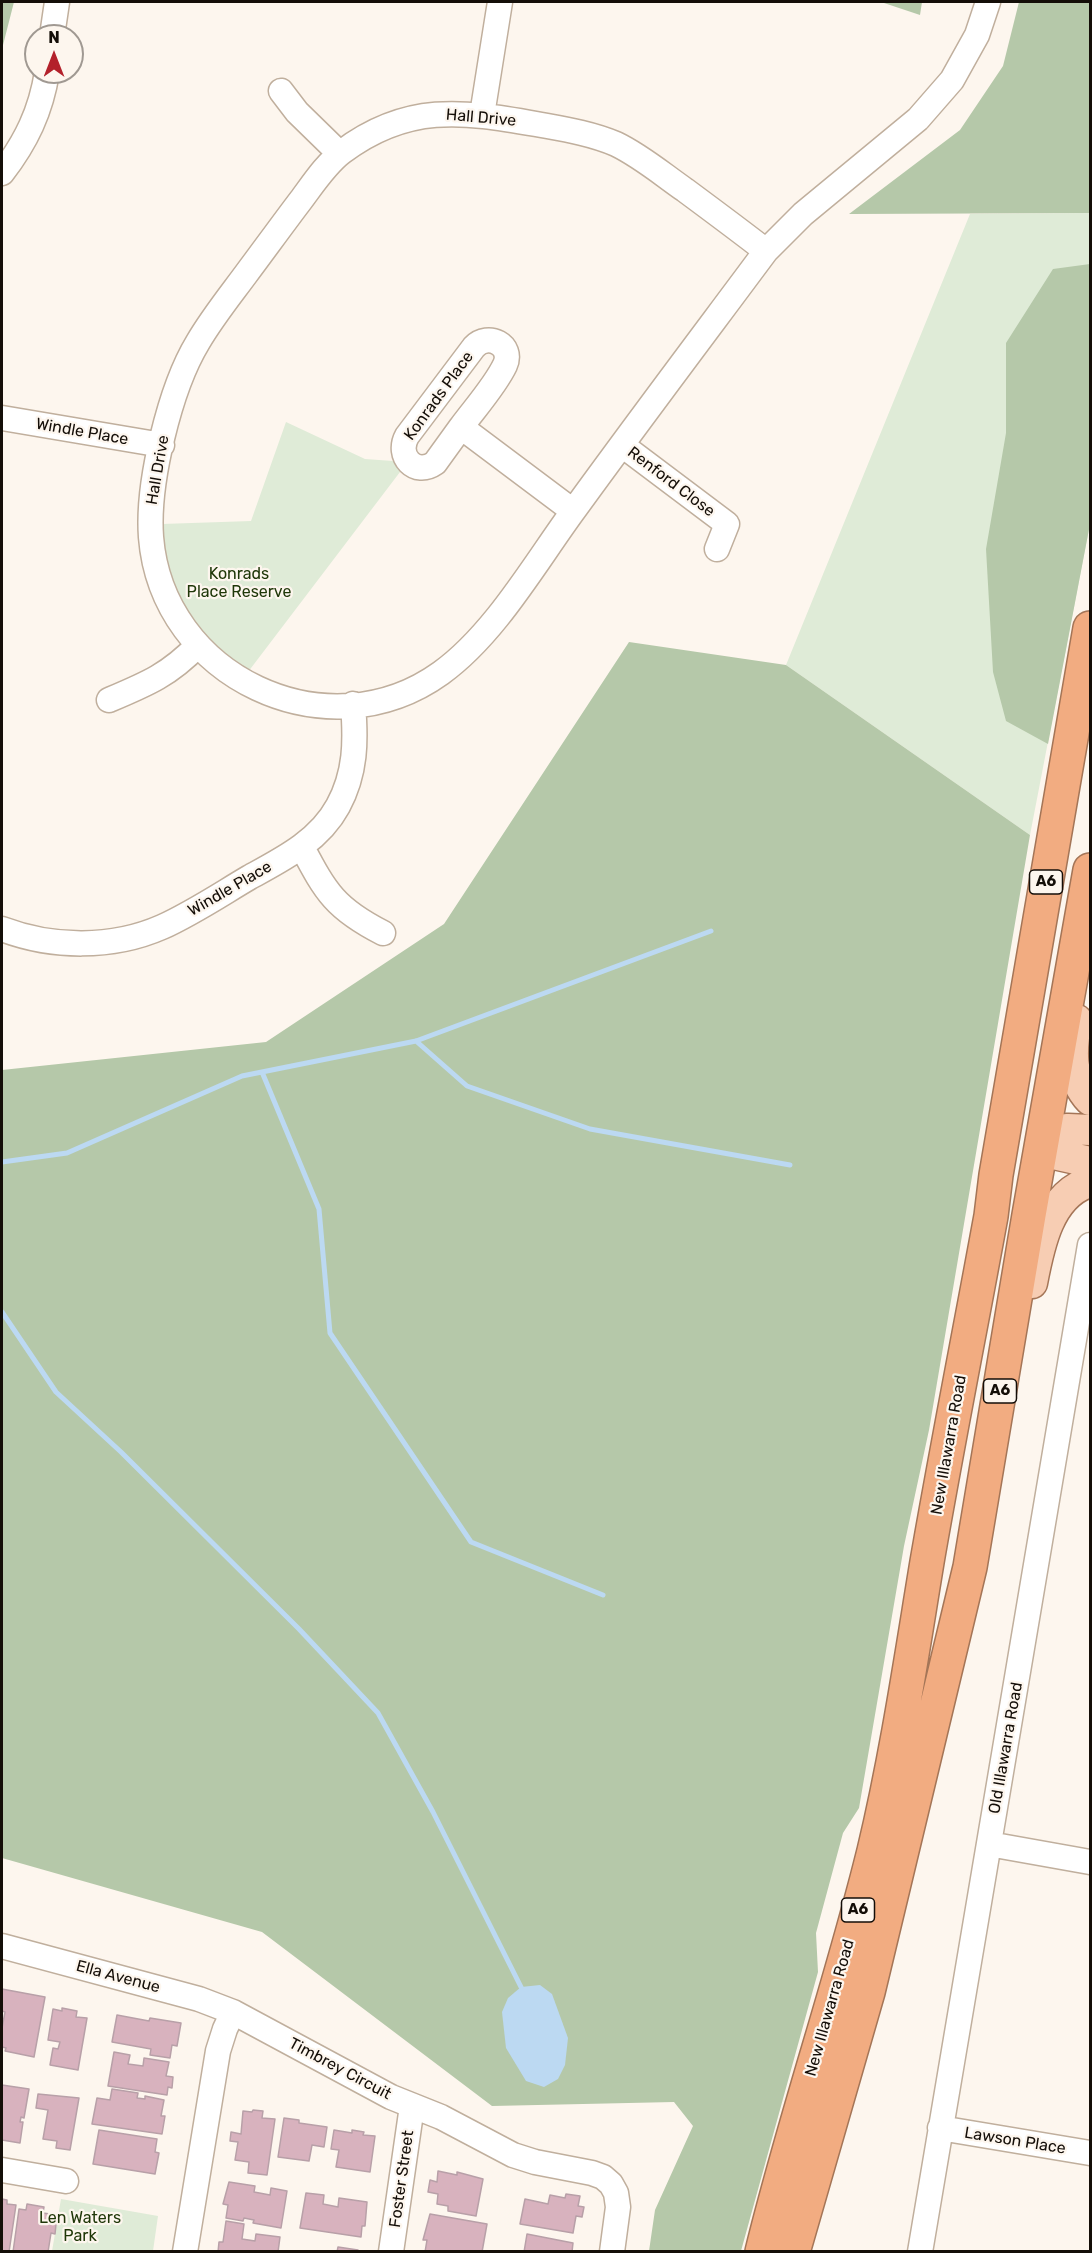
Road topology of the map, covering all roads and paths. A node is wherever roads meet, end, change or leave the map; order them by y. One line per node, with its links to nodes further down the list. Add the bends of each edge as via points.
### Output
1 (57, 2): 4 (street)
2 (500, 2): 7 (street)
3 (988, 2): 10 (street, Hall Drive, via 977,35 952,80 918,119 803,214)
4 (54, 24)
5 (45, 84): 9 (street, via 30,130)
6 (281, 91): 8 (street)
7 (482, 115): 8 (street, Hall Drive, via 455,113 406,120); 10 (street, Hall Drive, via 593,135 614,143)
8 (339, 153): 13 (street, Hall Drive, via 196,345 177,390)
9 (2, 173)
10 (766, 251): 14 (street, Hall Drive)
11 (2, 418): 13 (street, Windle Place)
12 (461, 427): 12 (street, Konrads Place, via 430,466 418,467 405,457 403,445 407,436 474,347 483,340 496,341 506,353 504,366); 15 (street)
13 (162, 445): 18 (street, Hall Drive, via 151,504 155,563 173,608)
14 (622, 445): 15 (street, Hall Drive); 16 (street, Renford Close, via 727,524)
15 (573, 510): 20 (street, Hall Drive, via 515,592 461,657 408,691)
16 (717, 549)
17 (1090, 628): 28 (highway, New Illawarra Road / A6)
18 (198, 645): 19 (street, via 160,678); 20 (street, Hall Drive, via 226,672 268,694 319,704)
19 (109, 700)
20 (353, 704): 21 (street, Windle Place, via 356,746 346,791 326,824)
21 (302, 847): 23 (street, Windle Place, via 163,927 136,936 93,943 53,942); 24 (street, via 342,909)
22 (1090, 870): 25 (highway, New Illawarra Road / A6)
23 (2, 929)
24 (382, 933)
25 (1077, 944): 26 (main road, via 1086,980 1073,1041 1073,1063 1079,1084); 29 (highway, New Illawarra Road / A6)
26 (1090, 1100)
27 (1090, 1130): 29 (main road, via 1068,1129)
28 (1003, 1140): 29 (highway); 45 (highway, New Illawarra Road / A6, via 903,1718 871,1860)
29 (1042, 1142): 30 (main road); 32 (highway, New Illawarra Road / A6)
30 (1088, 1172): 32 (main road, via 1058,1204 1038,1253 1026,1311)
31 (1090, 1251): 33 (street, Old Illawarra Road)
32 (1009, 1337): 46 (highway, New Illawarra Road / A6, via 967,1578 868,1992)
33 (989, 1844): 34 (street); 38 (street, Old Illawarra Road)
34 (1090, 1862)
35 (2, 1946): 36 (street, Ella Avenue, via 199,1999)
36 (233, 2012): 37 (street, Timbrey Circuit); 42 (street, via 218,2051)
37 (412, 2106): 43 (street, Foster Street); 44 (street, Timbrey Circuit, via 513,2155 603,2177 616,2193 618,2206)
38 (940, 2128): 39 (street, Lawson Place); 47 (street, Old Illawarra Road)
39 (1090, 2154)
40 (2, 2170): 41 (street)
41 (66, 2181)
42 (185, 2252)
43 (391, 2252)
44 (612, 2252)
45 (762, 2252)
46 (793, 2252)
47 (920, 2252)

